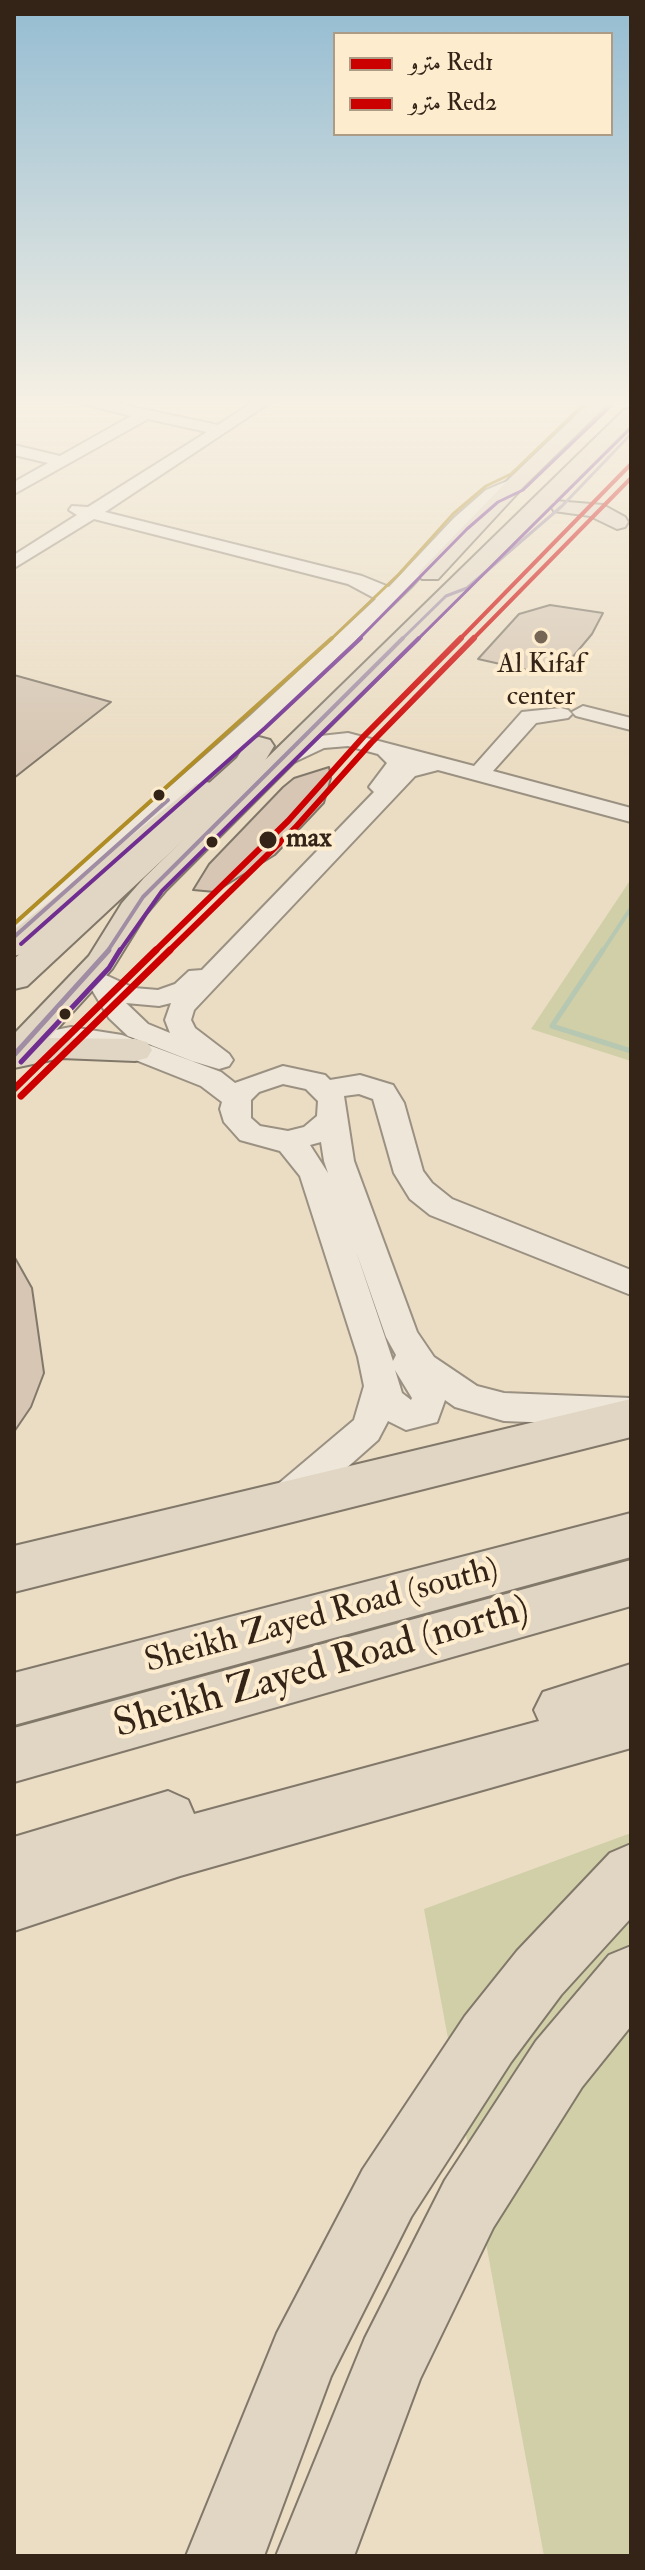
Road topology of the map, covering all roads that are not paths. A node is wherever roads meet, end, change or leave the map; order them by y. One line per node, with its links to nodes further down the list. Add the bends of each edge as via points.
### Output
1 (73, 518): 10 (street)
2 (75, 518): 11 (street)
3 (97, 518): 12 (street)
4 (480, 518): 13 (main road)
5 (514, 518): 8 (main road)
6 (548, 518): 14 (main road, via 467,588)
7 (610, 518): 9 (main road)
8 (512, 520): 13 (main road, via 437,582); 14 (main road)
9 (617, 522)
10 (14, 550)
11 (14, 563)
12 (355, 580): 13 (street); 15 (street, via 382,591)
13 (410, 586): 15 (street); 18 (main road)
14 (446, 596): 18 (main road)
15 (386, 599): 23 (street, via 258,721)
16 (631, 724): 20 (street, via 572,713 530,717)
17 (384, 747): 18 (street, via 333,739); 19 (street); 26 (street, via 396,757 394,771 190,985 150,998)
18 (266, 755): 22 (main road); 24 (main road); 25 (highway, via 249,763)
19 (440, 763): 21 (street); 29 (street, via 407,771 181,1008 178,1020 184,1033)
20 (484, 767)
21 (631, 815)
22 (140, 901): 26 (main road); 27 (main road)
23 (14, 937)
24 (14, 946)
25 (14, 978)
26 (98, 978): 27 (main road); 29 (street, via 118,1012 138,1030)
27 (17, 1043): 28 (main road)
28 (135, 1050): 31 (street, via 211,1079)
29 (219, 1060): 30 (street)
30 (283, 1075): 31 (street, via 249,1085); 32 (street, via 315,1082)
31 (237, 1099): 33 (street, via 238,1122 250,1133)
32 (328, 1105): 33 (street, via 314,1134); 34 (street, via 360,1084 383,1092 409,1173 441,1207); 35 (street, via 339,1161)
33 (288, 1141): 36 (street, via 315,1176)
34 (631, 1283)
35 (402, 1337): 36 (street, via 408,1364 429,1405 416,1417 406,1416); 37 (street, via 435,1378 485,1403)
36 (381, 1386): 38 (street, via 366,1430)
37 (631, 1415): 38 (highway)
38 (282, 1503): 41 (highway)
39 (631, 1535): 46 (highway, Sheikh Zayed Road (south))
40 (14, 1544): 41 (highway)
41 (112, 1547): 42 (highway)
42 (14, 1569)
43 (631, 1583): 48 (highway, Sheikh Zayed Road (north))
44 (631, 1610): 49 (highway)
45 (631, 1690): 50 (highway)
46 (14, 1699)
47 (631, 1722): 52 (highway, via 165,1852)
48 (14, 1755)
49 (14, 1780)
50 (14, 1867)
51 (631, 1874): 54 (highway, via 539,1973 488,2039 387,2193 302,2358)
52 (14, 1901)
53 (631, 1977): 55 (highway, via 559,2064 469,2204 390,2363)
54 (225, 2556)
55 (315, 2556)

